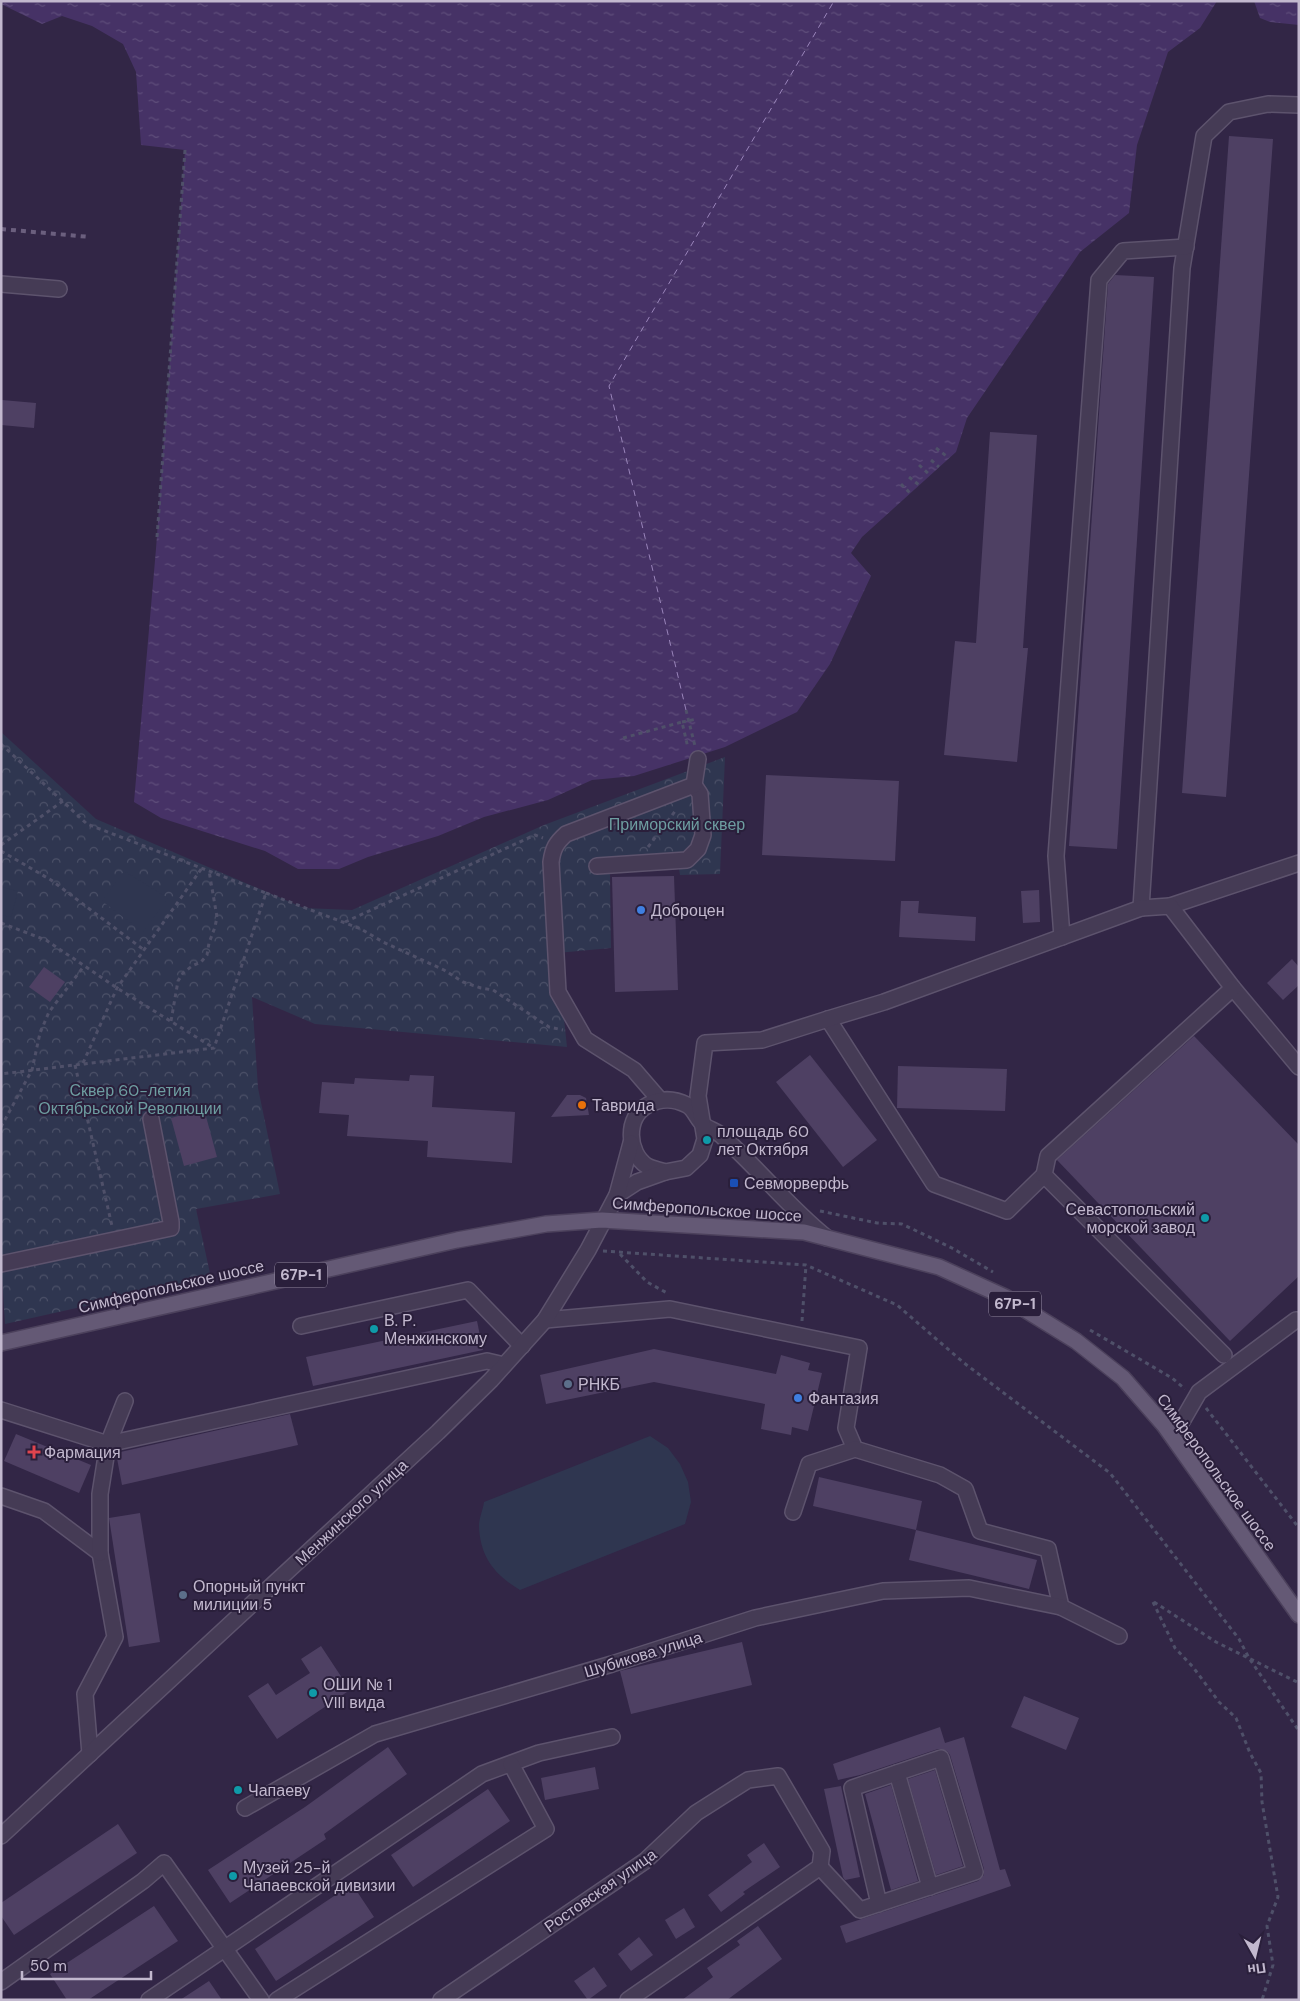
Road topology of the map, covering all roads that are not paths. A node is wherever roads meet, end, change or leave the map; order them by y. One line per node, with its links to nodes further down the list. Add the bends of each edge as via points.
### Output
1 (1299, 105): 2 (street, via 1268,104 1229,112 1204,136)
2 (1186, 247): 10 (street, via 1182,268); 11 (street, via 1123,252 1100,280 1056,856)
3 (1, 284): 4 (street)
4 (59, 289)
5 (693, 754): 6 (street)
6 (694, 785): 8 (street, via 700,794 703,835 698,849 687,860); 15 (street, via 566,834 556,843 551,862 558,992 585,1039 634,1070)
7 (1299, 864): 9 (street)
8 (597, 866)
9 (1170, 906): 10 (street); 12 (street)
10 (1141, 908): 11 (street)
11 (1062, 937): 13 (street)
12 (1232, 988): 14 (street); 20 (street, via 1048,1156)
13 (828, 1019): 17 (street, via 762,1040 705,1043 698,1096); 20 (street, via 934,1184 1008,1211)
14 (1299, 1067)
15 (659, 1099): 17 (street, via 690,1106); 18 (street, via 643,1108 634,1122)
16 (151, 1119): 24 (street, via 171,1228)
17 (703, 1125): 19 (street, via 705,1139 700,1155 686,1168); 23 (street, via 721,1135)
18 (631, 1142): 19 (street, via 637,1157 648,1167); 21 (street)
19 (666, 1172): 21 (street, via 637,1182)
20 (1044, 1175): 30 (street)
21 (617, 1195): 22 (street, Менжинского улица)
22 (602, 1220): 23 (main road, Симферопольское шоссе / 67Р-1, via 804,1232); 25 (street, Менжинского улица, via 588,1250); 28 (main road, Симферопольское шоссе / 67Р-1, via 546,1224 457,1240)
23 (827, 1238): 34 (main road, Симферопольское шоссе / 67Р-1, via 939,1267 1004,1298 1076,1340 1122,1378)
24 (1, 1264)
25 (545, 1320): 29 (street, Менжинского улица); 36 (street, via 670,1308 858,1348 846,1428)
26 (1298, 1321): 34 (street, via 1199,1392)
27 (301, 1326): 29 (street, via 468,1290)
28 (1, 1343)
29 (522, 1346): 31 (street, Менжинского улица)
30 (1224, 1355)
31 (504, 1365): 35 (street, via 487,1361); 44 (street, Менжинского улица, via 438,1432)
32 (125, 1401): 35 (street)
33 (1, 1410): 35 (street)
34 (1173, 1437): 41 (main road, Симферопольское шоссе / 67Р-1)
35 (108, 1444): 39 (street, via 100,1494)
36 (855, 1448): 38 (street, via 809,1464); 40 (street, via 940,1475 965,1489 980,1531 1048,1549)
37 (1, 1496): 39 (street, via 44,1511)
38 (793, 1512)
39 (100, 1552): 44 (street, via 115,1638 85,1694)
40 (1061, 1607): 42 (street, Шубикова улица); 47 (street, Шубикова улица, via 969,1588 893,1590 755,1618 375,1734)
41 (1299, 1615)
42 (1119, 1636)
43 (612, 1737): 45 (street, via 540,1753)
44 (90, 1754): 48 (street, Менжинского улица)
45 (511, 1764): 52 (street, via 482,1774); 56 (street, via 546,1829)
46 (897, 1773): 50 (street); 50 (street, via 941,1758 975,1872); 51 (street, via 852,1788)
47 (246, 1808)
48 (1, 1836)
49 (820, 1867): 51 (street, via 860,1910); 57 (street, Ростовская улица, via 822,1851 778,1776 748,1780 696,1813 645,1861); 58 (street)
50 (930, 1887): 51 (street)
51 (879, 1904)
52 (224, 1949): 53 (street, via 164,1863); 54 (street); 55 (street)
53 (1, 1982)
54 (149, 2000)
55 (261, 2000)
56 (277, 2000)
57 (441, 2000)
58 (628, 2000)

